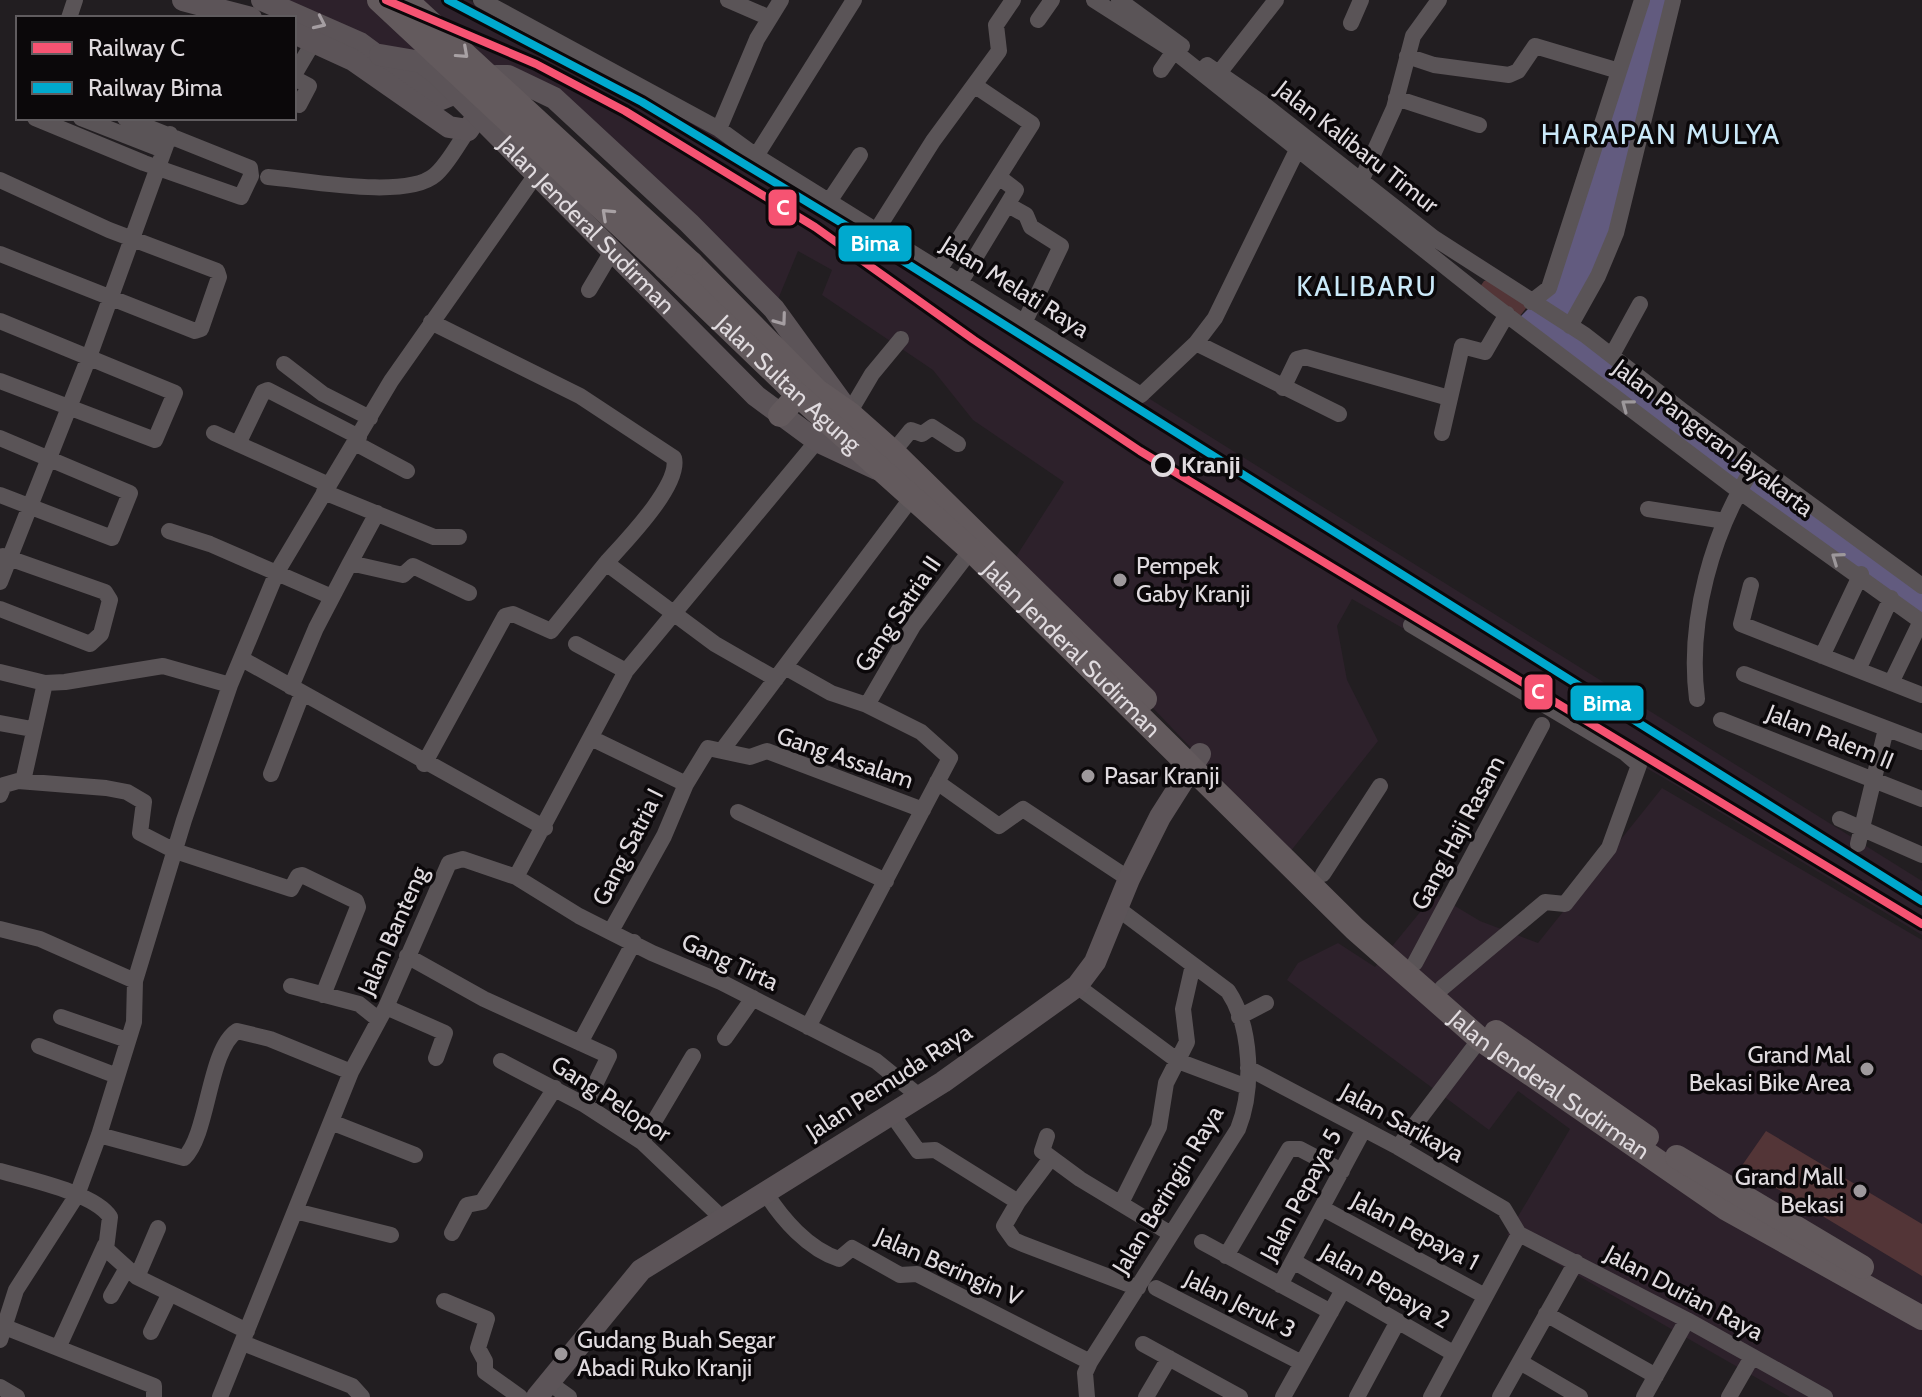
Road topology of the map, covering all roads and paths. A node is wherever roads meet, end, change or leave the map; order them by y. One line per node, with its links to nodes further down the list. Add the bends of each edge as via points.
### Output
1 (183, 0): 19 (main road)
2 (262, 0): 34 (main road, one-way to 34, via 327,26 429,94 441,99)
3 (379, 0): 80 (highway, Jalan Sultan Agung, one-way to 3, bridge)
4 (406, 0): 80 (highway, Jalan Sultan Agung, one-way to 80, bridge, via 691,263)
5 (481, 0): 18 (street, Jalan Melati Raya)
6 (728, 0): 21 (street)
7 (781, 0): 21 (street)
8 (854, 0): 46 (street)
9 (1013, 0): 33 (street, via 996,25 999,51)
10 (1052, 0): 22 (street)
11 (1094, 0): 25 (street, Jalan Kalibaru Timur)
12 (1119, 0): 30 (street, Jalan Kalibaru Timur)
13 (1276, 0): 30 (street)
14 (1361, 0): 23 (street)
15 (1438, 0): 26 (street, via 1413,36)
16 (1642, 0): 29 (street)
17 (1673, 0): 72 (street, via 1616,233)
18 (509, 7): 42 (street, Jalan Melati Raya)
19 (224, 9): 20 (main road)
20 (245, 16)
21 (770, 18): 42 (street)
22 (1038, 20)
23 (1351, 23)
24 (304, 37): 27 (street); 40 (main road, via 393,85 437,121)
25 (1174, 51): 28 (street); 44 (street, Jalan Kalibaru Timur)
26 (1407, 56): 29 (street, via 1509,75 1518,71 1535,46); 35 (street)
27 (296, 68)
28 (1161, 70)
29 (1619, 71): 66 (street, via 1549,288)
30 (1219, 73): 52 (street, Jalan Kalibaru Timur)
31 (296, 77): 36 (street, via 309,86)
32 (524, 83): 34 (main road, via 496,76); 40 (main road, via 498,91); 83 (main road, Jalan Jenderal Sudirman, one-way to 83, via 577,117 729,262 774,309)
33 (974, 85): 50 (street, via 1031,122); 55 (street)
34 (458, 95): 40 (main road, Jalan Jenderal Sudirman)
35 (1396, 98): 41 (street); 52 (street)
36 (299, 105)
37 (40, 120): 47 (street)
38 (88, 120): 43 (street)
39 (128, 120): 43 (street)
40 (473, 124): 48 (main road, Jalan Jenderal Sudirman, via 495,135); 49 (street, via 437,174 424,183 384,187)
41 (1479, 125)
42 (719, 129): 46 (street, Jalan Melati Raya)
43 (166, 142): 47 (street); 47 (street, via 250,168 251,176 238,198)
44 (1298, 148): 59 (street, Jalan Kalibaru Timur); 74 (street, Jalan Melati Raya, via 1225,299)
45 (860, 155): 53 (street)
46 (756, 156): 53 (street, Jalan Melati Raya)
47 (156, 166): 56 (street)
48 (535, 176): 57 (main road, Jalan Jenderal Sudirman); 71 (street)
49 (268, 177)
50 (999, 177): 54 (street, via 1016,187); 60 (street)
51 (0, 180): 56 (street)
52 (1361, 181): 59 (street, Jalan Kalibaru Timur)
53 (830, 200): 55 (street, Jalan Melati Raya)
54 (1008, 205): 62 (street); 70 (street, via 1061,246)
55 (878, 228): 60 (street, Jalan Melati Raya)
56 (130, 236): 65 (street); 65 (street, via 217,271 219,277 198,331)
57 (611, 253): 63 (street); 85 (main road, Jalan Jenderal Sudirman)
58 (0, 254): 65 (street)
59 (1449, 258): 61 (street, Jalan Kalibaru Timur); 64 (street, Jalan Kalibaru Timur)
60 (941, 267): 62 (street, Jalan Melati Raya)
61 (1492, 279): 64 (street); 66 (street, Jalan Kalibaru Timur)
62 (961, 281): 70 (street, Jalan Melati Raya)
63 (589, 290)
64 (1477, 291): 68 (street, Jalan Pangeran Jayakarta)
65 (110, 299): 76 (street)
66 (1531, 302): 72 (street, Jalan Kalibaru Timur)
67 (1640, 304): 75 (street)
68 (1507, 314): 81 (street, via 1485,352 1462,346); 99 (street, Jalan Pangeran Jayakarta, one-way to 68)
69 (0, 321): 76 (street)
70 (1025, 321): 74 (street, Jalan Melati Raya, via 1141,395)
71 (431, 322): 86 (street); 111 (street, via 580,396 674,458 676,468 662,492)
72 (1570, 326): 75 (street, Jalan Pangeran Jayakarta)
73 (901, 339): 83 (street)
74 (1196, 343): 79 (street)
75 (1612, 355): 96 (street, Jalan Pangeran Jayakarta)
76 (89, 357): 82 (street); 82 (street, via 174,392 157,438)
77 (284, 364): 86 (street, via 323,394)
78 (0, 381): 82 (street)
79 (1283, 388): 81 (street, via 1297,359 1305,357); 84 (street)
80 (807, 393): 83 (highway, Jalan Jenderal Sudirman); 85 (highway); 95 (highway, Jalan Sultan Agung)
81 (1449, 398): 88 (street)
82 (67, 409): 94 (street)
83 (849, 413): 95 (highway, Jalan Jenderal Sudirman)
84 (1339, 414)
85 (780, 415): 91 (main road, Jalan Jenderal Sudirman)
86 (370, 418): 90 (street)
87 (214, 433): 92 (street)
88 (1442, 433)
89 (0, 438): 94 (street)
90 (357, 440): 92 (street, via 268,390); 97 (street); 98 (street)
91 (817, 441): 95 (main road, Jalan Jenderal Sudirman); 121 (street)
92 (238, 444): 98 (street)
93 (958, 444): 95 (street, via 931,427 922,434 911,430)
94 (49, 458): 102 (street); 102 (street, via 129,490 114,537)
95 (888, 461): 101 (highway, Jalan Jenderal Sudirman); 147 (highway, Jalan Jenderal Sudirman)
96 (1755, 465): 99 (street); 116 (street, Jalan Pangeran Jayakarta)
97 (407, 471)
98 (326, 489): 104 (street); 112 (street)
99 (1740, 489): 105 (street); 113 (street, Jalan Pangeran Jayakarta, one-way to 99)
100 (0, 495): 102 (street)
101 (913, 496): 108 (highway, Jalan Jenderal Sudirman); 130 (street)
102 (30, 508): 109 (street)
103 (1648, 509): 105 (street)
104 (377, 513): 107 (street, via 434,537); 110 (street)
105 (1725, 521): 137 (street, via 1698,628)
106 (169, 531): 112 (street)
107 (459, 537)
108 (971, 550): 138 (street, Gang Satria II, via 913,626); 147 (highway, Jalan Jenderal Sudirman)
109 (5, 557): 114 (street); 120 (street, via 105,592 110,600 101,634 90,644)
110 (350, 563): 117 (street, via 403,575 413,566); 118 (street)
111 (606, 563): 121 (street); 148 (street, via 551,631 513,614 505,616)
112 (277, 572): 118 (street); 126 (street)
113 (1861, 574): 119 (street, Jalan Pangeran Jayakarta); 125 (street)
114 (0, 582)
115 (1751, 585): 125 (street, via 1741,624)
116 (1922, 585)
117 (469, 593)
118 (332, 597): 135 (street)
119 (1891, 598): 122 (street, Jalan Pangeran Jayakarta); 127 (street)
120 (0, 609)
121 (675, 611): 128 (street); 130 (street, via 715,644)
122 (1921, 621): 133 (street)
123 (1411, 625): 179 (street, via 1639,765 1609,848 1565,904 1545,902)
124 (576, 644): 128 (street)
125 (1822, 656): 127 (street)
126 (242, 659): 134 (street); 135 (street)
127 (1858, 670): 133 (street)
128 (626, 671): 144 (street)
129 (0, 672): 132 (street)
130 (781, 673): 138 (street); 146 (street)
131 (1744, 674): 143 (street)
132 (45, 683): 134 (street, via 163,666); 142 (street)
133 (1891, 683): 136 (street)
134 (230, 685): 162 (street)
135 (297, 690): 148 (street); 149 (street)
136 (1922, 695)
137 (1697, 699)
138 (867, 705): 152 (street, via 921,732 950,758)
139 (1721, 720): 150 (street, Jalan Palem II)
140 (0, 723): 142 (street)
141 (1542, 725): 174 (street, Gang Haji Rasam)
142 (32, 729): 151 (street)
143 (1886, 729): 145 (street); 150 (street)
144 (591, 738): 153 (street); 160 (street)
145 (1922, 742)
146 (723, 749): 153 (street, via 708,748); 157 (street, Gang Assalam, via 750,757 767,751)
147 (1195, 759): 164 (highway, Jalan Jenderal Sudirman); 166 (main road, Jalan Pemuda Raya); 169 (highway, Jalan Jenderal Sudirman)
148 (424, 764): 160 (street)
149 (271, 774)
150 (1872, 779): 156 (street, Jalan Palem II); 161 (street)
151 (23, 781): 155 (street, via 4,785); 162 (street, via 106,788 142,799 140,833)
152 (937, 782): 157 (street); 166 (street, Gang Assalam, via 999,826 1023,809)
153 (686, 784): 171 (street, Gang Satria I, via 664,836)
154 (1380, 786): 164 (street)
155 (0, 795)
156 (1922, 799)
157 (923, 810): 167 (street)
158 (738, 812): 167 (street)
159 (1840, 819): 161 (street)
160 (545, 828): 165 (street)
161 (1859, 836): 163 (street)
162 (175, 851): 176 (street); 180 (street, via 291,889 302,875 356,901)
163 (1922, 855)
164 (1323, 874): 169 (highway, Jalan Jenderal Sudirman)
165 (516, 877): 171 (street, Gang Tirta); 173 (street, Jalan Banteng, via 463,859 449,863)
166 (1129, 879): 168 (main road, Jalan Pemuda Raya)
167 (886, 881): 186 (street)
168 (1117, 908): 175 (street, Jalan Beringin Raya); 178 (main road, Jalan Pemuda Raya, via 1095,962)
169 (1348, 911): 174 (highway, Jalan Jenderal Sudirman); 188 (highway, Jalan Jenderal Sudirman)
170 (0, 929): 176 (street, via 40,939)
171 (611, 931): 172 (street, Gang Tirta)
172 (634, 942): 181 (street, Gang Tirta); 190 (street)
173 (407, 956): 183 (street, Jalan Banteng); 190 (street)
174 (1415, 963): 179 (highway, Jalan Jenderal Sudirman)
175 (1193, 965): 185 (street, Jalan Beringin Raya, via 1228,991); 195 (street, via 1183,1009 1187,1042)
176 (135, 981): 189 (street, via 134,1022)
177 (291, 986): 180 (street)
178 (1077, 986): 195 (street); 201 (main road, Jalan Pemuda Raya)
179 (1442, 988): 212 (highway, Jalan Jenderal Sudirman)
180 (323, 995): 183 (street)
181 (753, 998): 186 (street, Gang Tirta); 187 (street)
182 (1266, 1003): 185 (street)
183 (382, 1013): 193 (street, via 445,1033); 197 (street, Jalan Banteng)
184 (61, 1017): 189 (street)
185 (1239, 1017): 196 (street, Jalan Beringin Raya)
186 (808, 1027): 201 (street, Gang Tirta, via 876,1061)
187 (725, 1038)
188 (1480, 1039): 209 (street); 212 (highway, Jalan Jenderal Sudirman)
189 (127, 1040): 198 (street)
190 (580, 1043): 202 (street, via 610,1058)
191 (39, 1046): 198 (street)
192 (693, 1056): 208 (street)
193 (436, 1058)
194 (501, 1061): 200 (street, Gang Pelopor)
195 (1178, 1061): 199 (street); 218 (street, via 1166,1083 1159,1127)
196 (1255, 1071): 199 (street, Jalan Beringin Raya); 205 (street, Jalan Sarikaya)
197 (351, 1072): 204 (street, Jalan Banteng); 206 (street, via 237,1031 222,1054 184,1158)
198 (117, 1076): 206 (street)
199 (1247, 1087): 224 (street, Jalan Beringin Raya, via 1238,1129)
200 (555, 1088): 202 (street, Gang Pelopor); 223 (street, via 482,1202 467,1205)
201 (919, 1096): 203 (main road, Jalan Pemuda Raya)
202 (585, 1105): 208 (street, Gang Pelopor)
203 (891, 1113): 215 (main road, Jalan Pemuda Raya); 217 (street, via 918,1151 935,1150)
204 (331, 1122): 210 (street); 220 (street, Jalan Banteng)
205 (1364, 1129): 209 (street, Jalan Sarikaya); 214 (street, Jalan Pepaya 5)
206 (99, 1135): 216 (street)
207 (1047, 1136): 211 (street, via 1040,1147)
208 (642, 1142): 221 (street, Gang Pelopor)
209 (1398, 1147): 225 (street, Jalan Sarikaya, via 1504,1209)
210 (415, 1155)
211 (1051, 1158): 217 (street); 218 (street)
212 (1666, 1160): 241 (highway, Jalan Jenderal Sudirman); 244 (highway, Jalan Jenderal Sudirman, via 1770,1235)
213 (0, 1171): 216 (street)
214 (1342, 1171): 219 (street, Jalan Pepaya 5); 229 (street, via 1300,1149 1289,1149)
215 (765, 1192): 221 (main road, Jalan Pemuda Raya); 255 (street, Jalan Beringin V, via 794,1229 827,1254 839,1259 852,1248 900,1275 917,1274)
216 (77, 1195): 228 (street, via 108,1213); 248 (street, via 23,1276)
217 (1018, 1202): 234 (street, via 1004,1226 1014,1240)
218 (1121, 1203): 224 (street)
219 (1322, 1208): 230 (street, Jalan Pepaya 5); 239 (street, Jalan Pepaya 1)
220 (295, 1211): 226 (street); 249 (street, Jalan Banteng)
221 (723, 1219): 260 (main road, Jalan Pemuda Raya, via 641,1270)
222 (158, 1228): 232 (street)
223 (452, 1233)
224 (1171, 1234): 234 (street, Jalan Beringin Raya)
225 (1519, 1234): 231 (street, Jalan Durian Raya); 239 (street)
226 (391, 1235)
227 (1202, 1242): 229 (street)
228 (105, 1245): 232 (street); 251 (street)
229 (1226, 1256): 233 (street)
230 (1293, 1261): 233 (street, Jalan Pepaya 5); 236 (street, Jalan Pepaya 2)
231 (1576, 1262): 243 (street); 245 (street, Jalan Durian Raya)
232 (132, 1272): 237 (street); 238 (street)
233 (1280, 1285): 242 (street)
234 (1138, 1288): 255 (street, Jalan Beringin Raya)
235 (1156, 1288): 257 (street, Jalan Jeruk 3)
236 (1343, 1290): 242 (street); 246 (street, Jalan Pepaya 2)
237 (169, 1295): 247 (street); 249 (street)
238 (111, 1296)
239 (1485, 1296): 252 (street)
240 (444, 1301): 266 (street, via 487,1319 478,1348 485,1372)
241 (1922, 1301)
242 (1331, 1312): 257 (street)
243 (1546, 1314): 256 (street); 258 (street)
244 (1922, 1318)
245 (1687, 1320): 253 (street, Jalan Durian Raya); 258 (street)
246 (1398, 1321): 252 (street, Jalan Pepaya 2); 272 (street)
247 (151, 1332)
248 (3, 1334): 251 (street)
249 (245, 1337): 264 (street, Jalan Banteng); 265 (street, via 352,1386)
250 (1143, 1344): 254 (street)
251 (59, 1346): 263 (street, via 154,1386)
252 (1453, 1353): 273 (street)
253 (1752, 1357): 277 (street); 278 (street, Jalan Durian Raya)
254 (1169, 1358): 261 (street); 269 (street)
255 (1090, 1362): 268 (street, Jalan Beringin Raya, via 1085,1373)
256 (1520, 1362): 274 (street); 275 (street)
257 (1302, 1363): 271 (street)
258 (1656, 1376): 276 (street)
259 (0, 1387): 262 (street)
260 (542, 1390): 267 (street)
261 (1217, 1392): 270 (street)
262 (17, 1397)
263 (154, 1397)
264 (220, 1397)
265 (362, 1397)
266 (520, 1397)
267 (569, 1397)
268 (1087, 1397)
269 (1146, 1397)
270 (1240, 1397)
271 (1283, 1397)
272 (1357, 1397)
273 (1431, 1397)
274 (1500, 1397)
275 (1580, 1397)
276 (1644, 1397)
277 (1729, 1397)
278 (1825, 1397)

